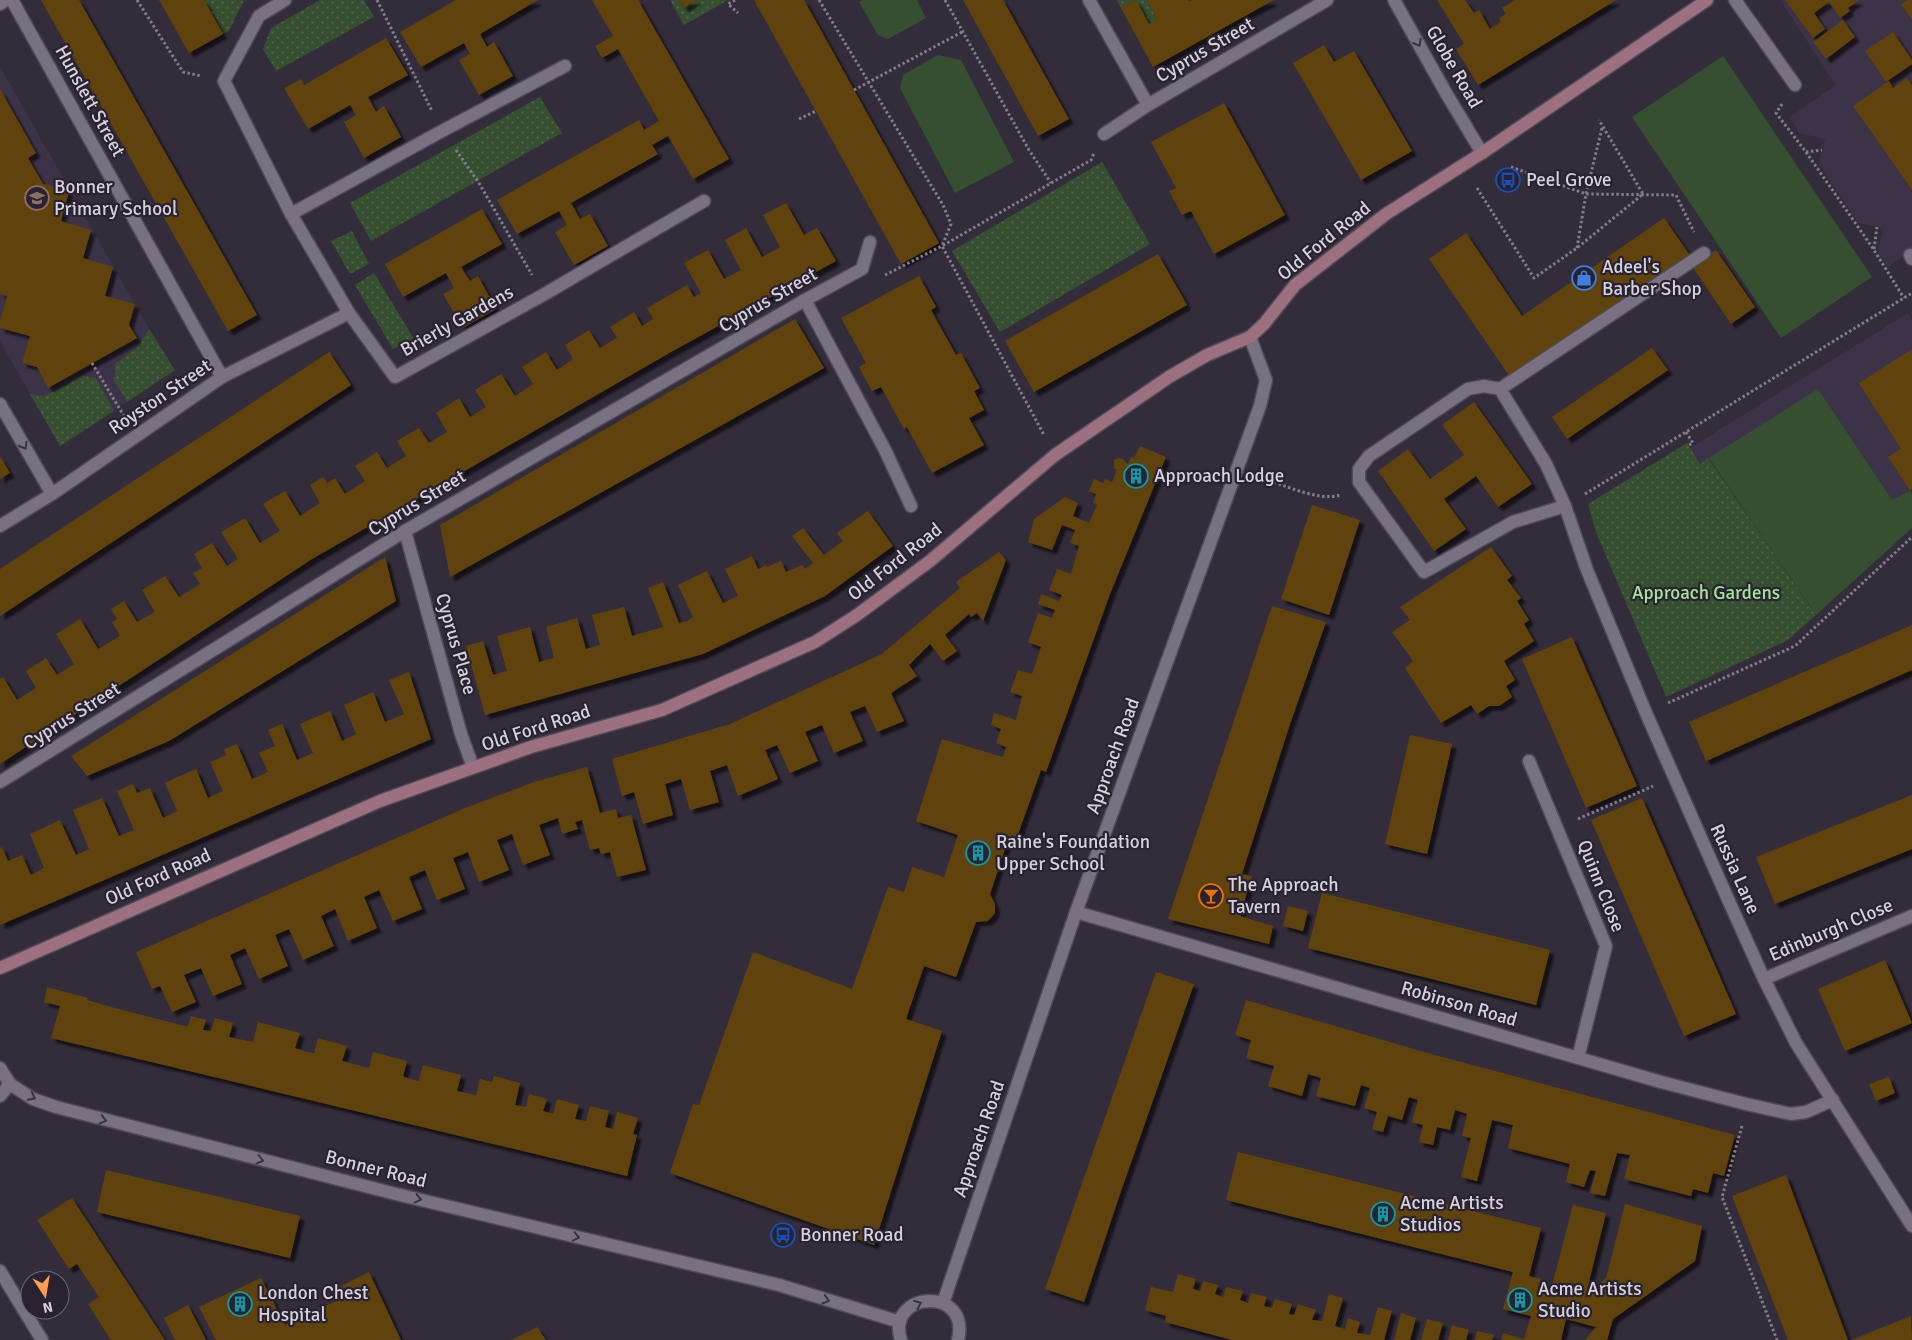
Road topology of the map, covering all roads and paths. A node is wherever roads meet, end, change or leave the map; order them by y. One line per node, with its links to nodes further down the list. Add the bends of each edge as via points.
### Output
1 (6, 0): 13 (street)
2 (12, 0): 50 (street, Hunslett Street)
3 (137, 0): 17 (path, via 183,72)
4 (285, 0): 17 (street, via 258,16)
5 (735, 0): 14 (path, via 728,4)
6 (819, 0): 18 (path)
7 (945, 0): 15 (path)
8 (1089, 0): 21 (street)
9 (1327, 0): 21 (street, Cyprus Street)
10 (1394, 0): 29 (street, Globe Road, one-way to 29)
11 (1707, 0): 29 (main road, Old Ford Road)
12 (1735, 0): 19 (street)
13 (0, 4)
14 (738, 12)
15 (962, 32): 18 (path); 31 (path)
16 (565, 66): 36 (street)
17 (224, 81): 36 (street, Brierly Gardens)
18 (868, 82): 20 (path); 39 (path, via 952,224)
19 (1795, 85): 28 (path, via 1776,114)
20 (854, 90)
21 (1148, 105): 26 (street, Cyprus Street)
22 (816, 111): 23 (path)
23 (799, 119)
24 (1600, 120): 25 (path)
25 (1602, 128): 33 (path); 34 (path)
26 (1104, 134): 31 (path, via 1091,160)
27 (1822, 150): 28 (path)
28 (1806, 152): 41 (path)
29 (1482, 153): 48 (main road, Old Ford Road, via 1386,214 1295,285)
30 (1511, 167): 33 (path)
31 (1051, 183): 39 (path)
32 (1477, 188): 40 (path, via 1534,278)
33 (1586, 194): 34 (path); 40 (path)
34 (1643, 194): 40 (path); 42 (path, via 1676,196)
35 (704, 202): 47 (street, Brierly Gardens, via 395,376)
36 (291, 214): 47 (street, Brierly Gardens)
37 (1877, 227): 41 (path)
38 (870, 242): 43 (street)
39 (942, 246): 43 (path, via 883,277); 56 (path)
40 (1577, 248)
41 (1874, 250): 45 (path)
42 (1704, 253): 51 (street)
43 (862, 269): 46 (street, Cyprus Street)
44 (1912, 293): 45 (path)
45 (1904, 298): 53 (path)
46 (805, 300): 60 (street, via 885,450); 63 (street, Cyprus Street)
47 (349, 314): 50 (street, Royston Street)
48 (1250, 337): 56 (main road, Old Ford Road, via 1207,355 1169,377); 57 (street, Approach Road, via 1266,380)
49 (92, 362): 54 (path)
50 (222, 377): 54 (street, Royston Street)
51 (1500, 389): 58 (street, via 1484,386 1468,389 1369,456 1359,469); 61 (street, Russia Lane, via 1546,464)
52 (0, 404): 59 (street, one-way to 59)
53 (1686, 432): 55 (path, via 1693,443); 61 (path)
54 (136, 436): 59 (street, Royston Street)
55 (1689, 446)
56 (1055, 455): 67 (main road, Old Ford Road, via 930,561 815,642 662,710 531,747)
57 (1237, 470): 58 (path, via 1330,498); 71 (street, Approach Road)
58 (1359, 482): 61 (street, via 1424,572 1512,522)
59 (52, 494): 62 (street, Royston Street)
60 (911, 506)
61 (1565, 506): 65 (street, Russia Lane, via 1587,570)
62 (0, 526)
63 (405, 531): 67 (street, Cyprus Place); 69 (street, Cyprus Street)
64 (1912, 537): 65 (path, via 1795,646)
65 (1646, 713): 68 (street, Russia Lane)
66 (1529, 761): 70 (street, Quinn Close)
67 (473, 768): 73 (main road, Old Ford Road, via 380,801)
68 (1674, 777): 70 (path); 74 (street, Russia Lane)
69 (0, 782)
70 (1557, 828): 75 (street, Quinn Close, via 1606,946)
71 (1076, 912): 75 (street, Robinson Road); 83 (street, Approach Road)
72 (1912, 916): 74 (street, Edinburgh Close)
73 (0, 968)
74 (1764, 979): 79 (street, Russia Lane, via 1796,1043)
75 (1578, 1058): 80 (street, Robinson Road)
76 (0, 1068): 77 (street, Bonner Road)
77 (10, 1084): 78 (street); 84 (street, Bonner Road, one-way to 84, via 33,1099 56,1107 405,1196 779,1286)
78 (0, 1096)
79 (1833, 1100): 80 (street, Robinson Road, via 1806,1112 1791,1114); 81 (street, Russia Lane)
80 (1746, 1104): 88 (path, via 1722,1197)
81 (1911, 1223)
82 (0, 1271): 86 (street)
83 (943, 1303): 84 (street, one-way to 83, via 909,1308 919,1302); 85 (street, via 956,1315)
84 (900, 1322): 87 (street)
85 (961, 1339)
86 (42, 1340)
87 (901, 1340)
88 (1777, 1340)

